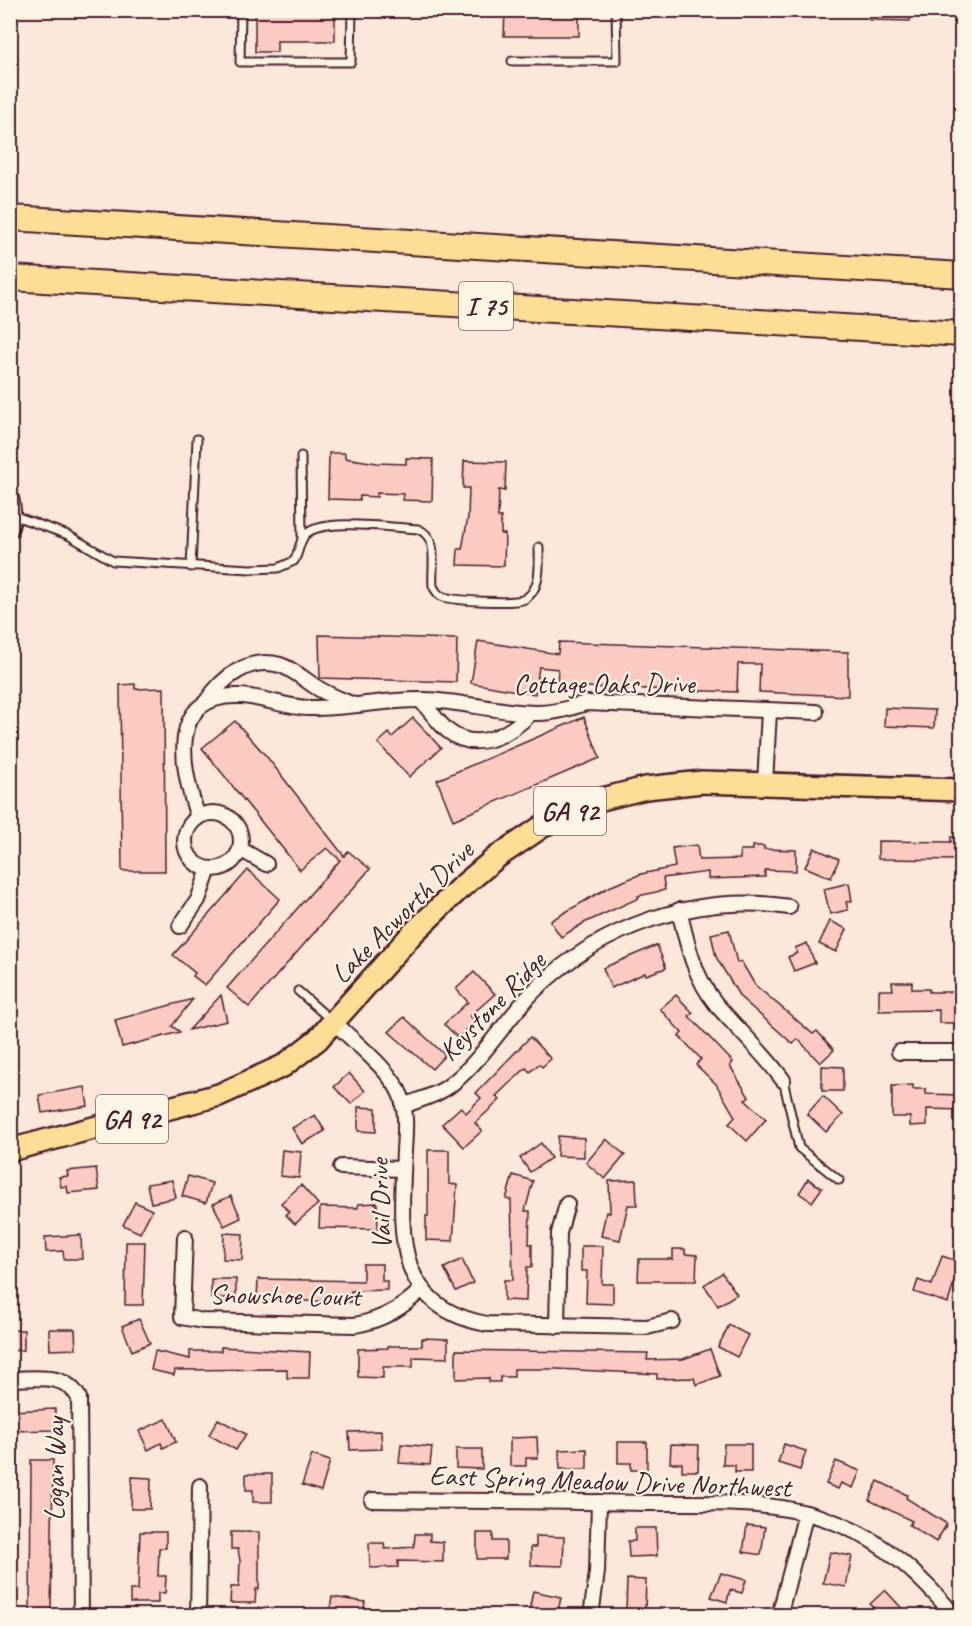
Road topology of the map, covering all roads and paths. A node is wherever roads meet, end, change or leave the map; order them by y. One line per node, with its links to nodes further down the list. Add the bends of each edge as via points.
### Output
1 (241, 10): 2 (lane, via 240,62 351,62)
2 (351, 10)
3 (616, 10): 4 (lane, via 617,61)
4 (512, 61)
5 (10, 218): 6 (highway, I 75)
6 (962, 275)
7 (10, 278): 8 (highway, I 75)
8 (962, 334)
9 (197, 439): 16 (lane)
10 (301, 456): 14 (lane)
11 (10, 484): 12 (lane)
12 (18, 517): 13 (lane); 16 (lane, via 68,535 113,561)
13 (10, 537)
14 (302, 540): 15 (lane, via 314,528 329,525 418,529 432,540 432,580 436,592 448,598 513,602 524,599 535,587); 16 (lane, via 294,561 278,568)
15 (539, 547)
16 (191, 567)
17 (420, 700): 19 (street, Cottage Oaks Drive); 20 (street, Cottage Oaks Drive); 20 (street, via 449,732 480,741 501,736)
18 (205, 704): 19 (street, Cottage Oaks Drive, via 221,696 240,696 304,708); 19 (street, via 222,681 261,663 280,665 330,696); 25 (street, via 184,733 184,768)
19 (357, 706)
20 (531, 712): 21 (street, Cottage Oaks Drive, via 553,712 586,703)
21 (769, 712): 22 (street, Cottage Oaks Drive); 23 (street)
22 (816, 712)
23 (765, 783): 24 (main road, Lake Acworth Drive / GA 92); 33 (main road, Lake Acworth Drive / GA 92, via 702,782 646,788 598,800 546,824 459,889 412,933)
24 (962, 790)
25 (198, 817): 26 (street, via 215,813 233,821 241,837); 28 (street, via 186,832 186,847 194,861)
26 (240, 849): 27 (street); 28 (street, via 226,866)
27 (266, 864)
28 (209, 869): 31 (street, via 198,900)
29 (789, 908): 30 (street, Keystone Ridge, via 734,902)
30 (680, 910): 36 (street, via 694,965 715,1002); 37 (street, Keystone Ridge, via 639,924 580,955 534,991 449,1086)
31 (180, 926)
32 (298, 991): 33 (lane)
33 (334, 1022): 37 (street, Vail Drive, via 397,1089); 38 (main road, Lake Acworth Drive / GA 92, via 302,1053 249,1083 171,1109)
34 (899, 1052): 35 (street)
35 (962, 1052)
36 (783, 1080): 41 (lane, via 799,1148)
37 (403, 1106): 40 (street, Vail Drive)
38 (10, 1150)
39 (341, 1167): 40 (street)
40 (404, 1169): 44 (street, Vail Drive, via 403,1245 414,1280)
41 (839, 1180)
42 (567, 1204): 46 (street, via 558,1233)
43 (185, 1237): 44 (street, Snowshoe Court, via 182,1317 213,1322 355,1325 391,1314)
44 (422, 1290): 46 (street, Vail Drive, via 450,1313 466,1320)
45 (672, 1321): 46 (street, Vail Drive, via 647,1327)
46 (557, 1326)
47 (10, 1379): 52 (street, Logan Way, via 56,1379 67,1383 79,1398)
48 (200, 1486): 53 (street)
49 (372, 1500): 50 (street, East Spring Meadow Drive Northwest)
50 (599, 1502): 51 (street, East Spring Meadow Drive Northwest, via 764,1505); 54 (street)
51 (806, 1513): 55 (street); 56 (street, East Spring Meadow Drive Northwest, via 840,1524 894,1554)
52 (81, 1616)
53 (198, 1616)
54 (591, 1616)
55 (779, 1616)
56 (956, 1616)

